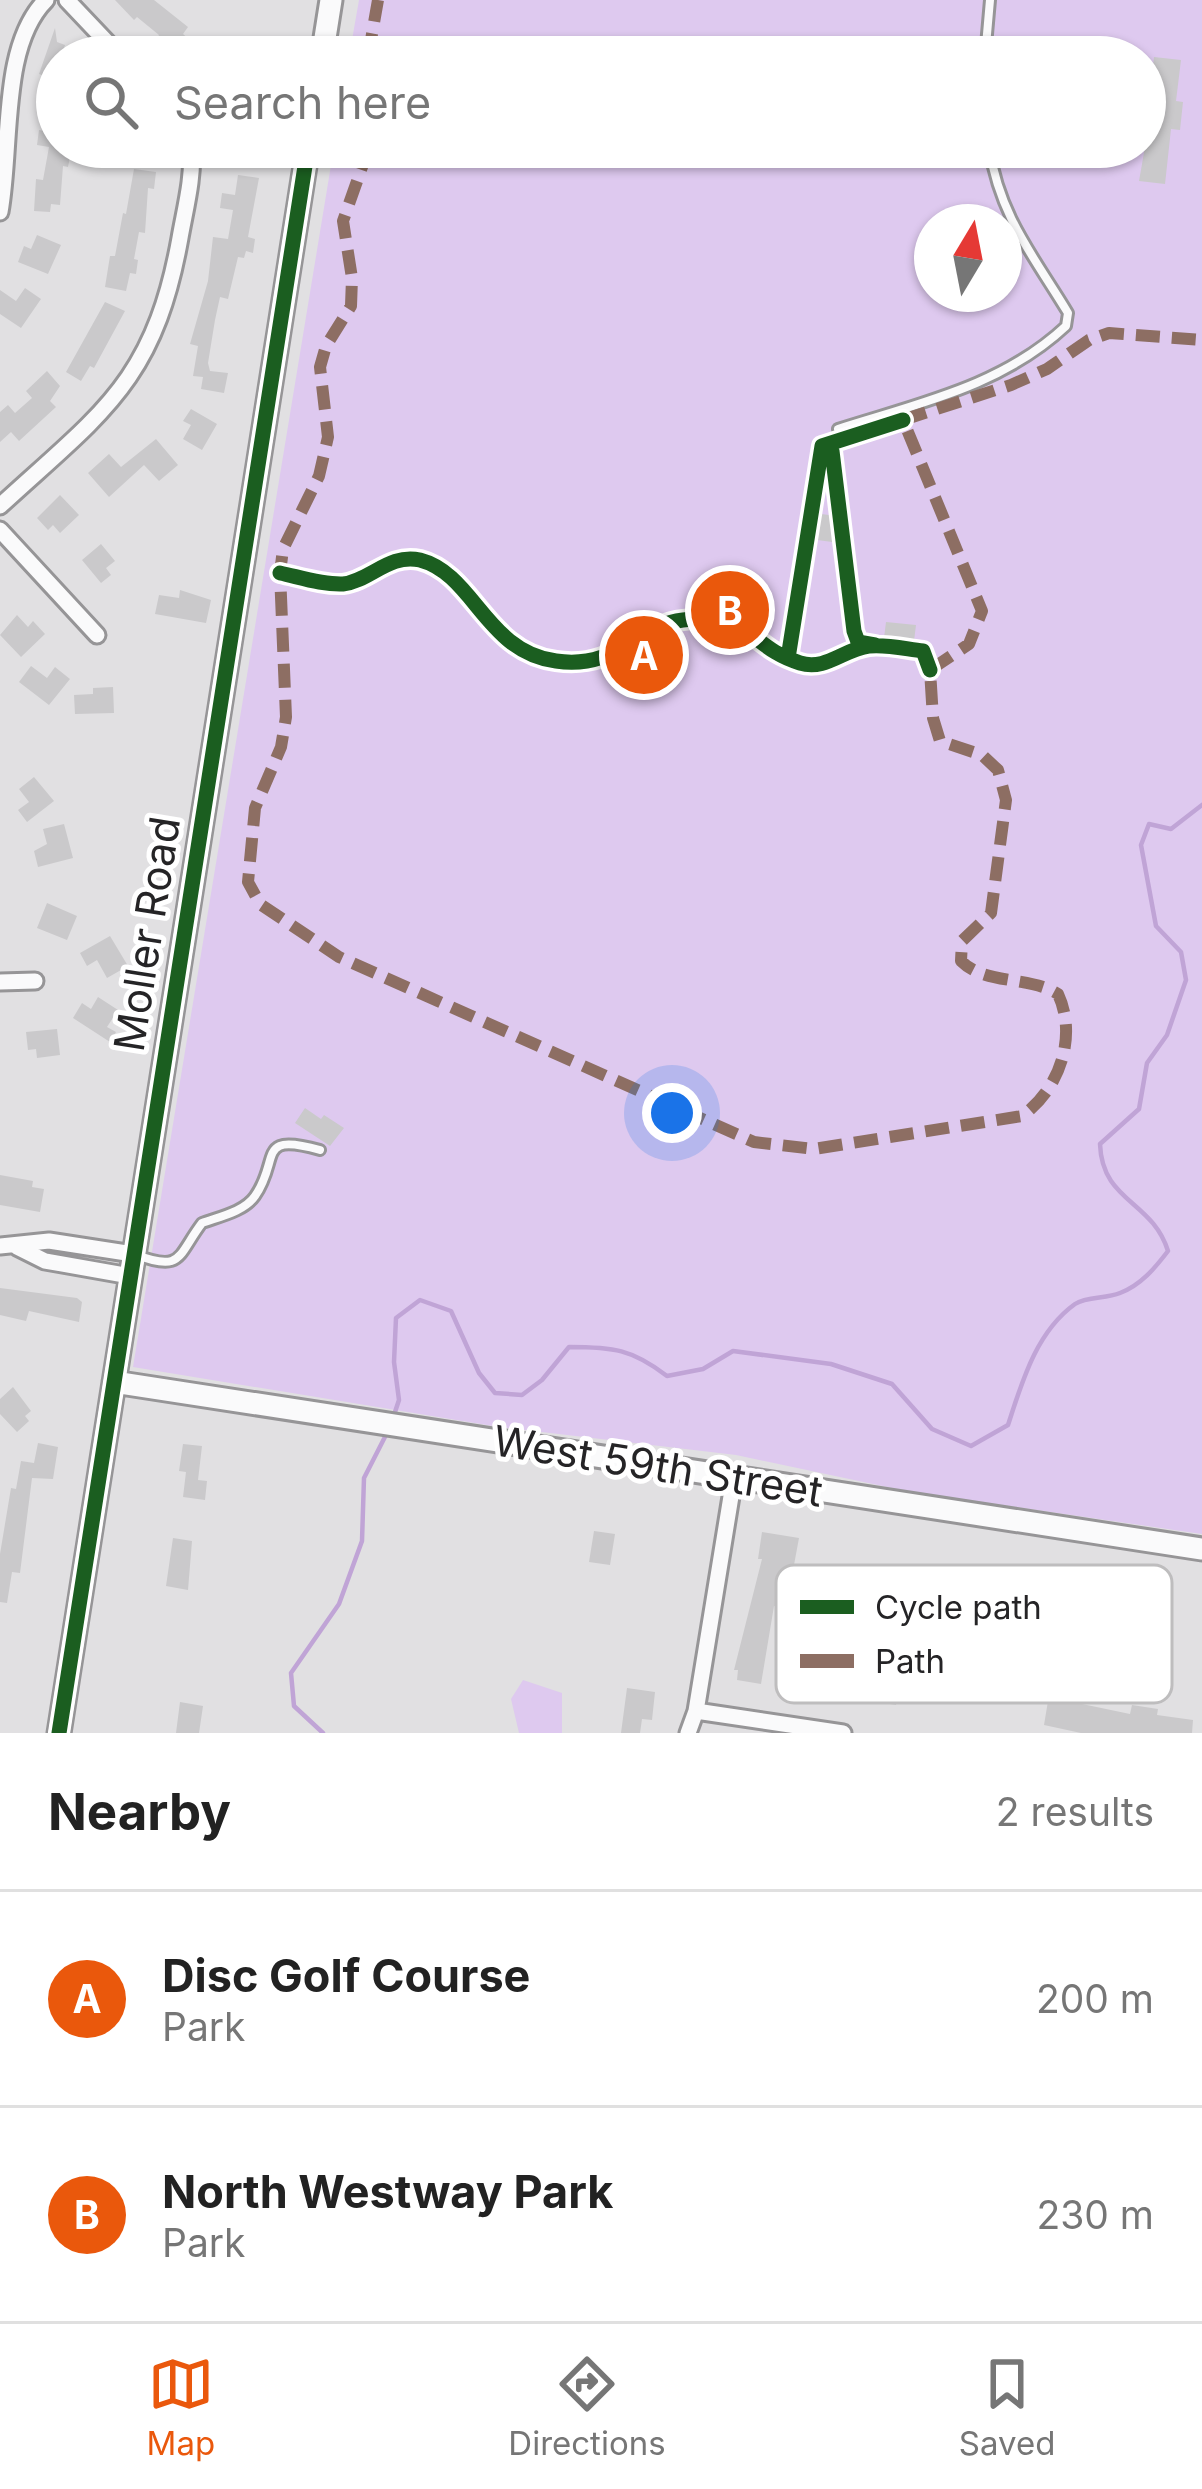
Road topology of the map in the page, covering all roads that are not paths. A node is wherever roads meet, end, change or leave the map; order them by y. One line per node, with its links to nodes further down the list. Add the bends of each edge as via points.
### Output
1 (46, 0): 11 (street, via 22,23 10,51)
2 (67, 0): 5 (street)
3 (332, 0): 6 (street)
4 (990, 0): 7 (lane)
5 (101, 36)
6 (326, 36)
7 (987, 36)
8 (191, 168): 13 (street, via 173,276 148,348 104,412)
9 (305, 168): 20 (street, Moller Road)
10 (995, 168): 12 (lane, via 1028,254 1068,313 1066,326 968,389)
11 (0, 212)
12 (838, 429)
13 (0, 506)
14 (0, 530): 15 (street)
15 (97, 635)
16 (34, 981): 17 (street)
17 (0, 982)
18 (320, 1150): 20 (lane, via 280,1144 244,1207 202,1223 184,1256)
19 (8, 1247): 20 (street, via 45,1261)
20 (132, 1265): 21 (street, Moller Road)
21 (114, 1382): 22 (street, West 59th Street); 25 (street, Moller Road)
22 (734, 1478): 23 (street, West 59th Street); 24 (street)
23 (1202, 1549)
24 (696, 1711): 26 (street); 27 (street)
25 (59, 1733)
26 (688, 1733)
27 (843, 1733)

